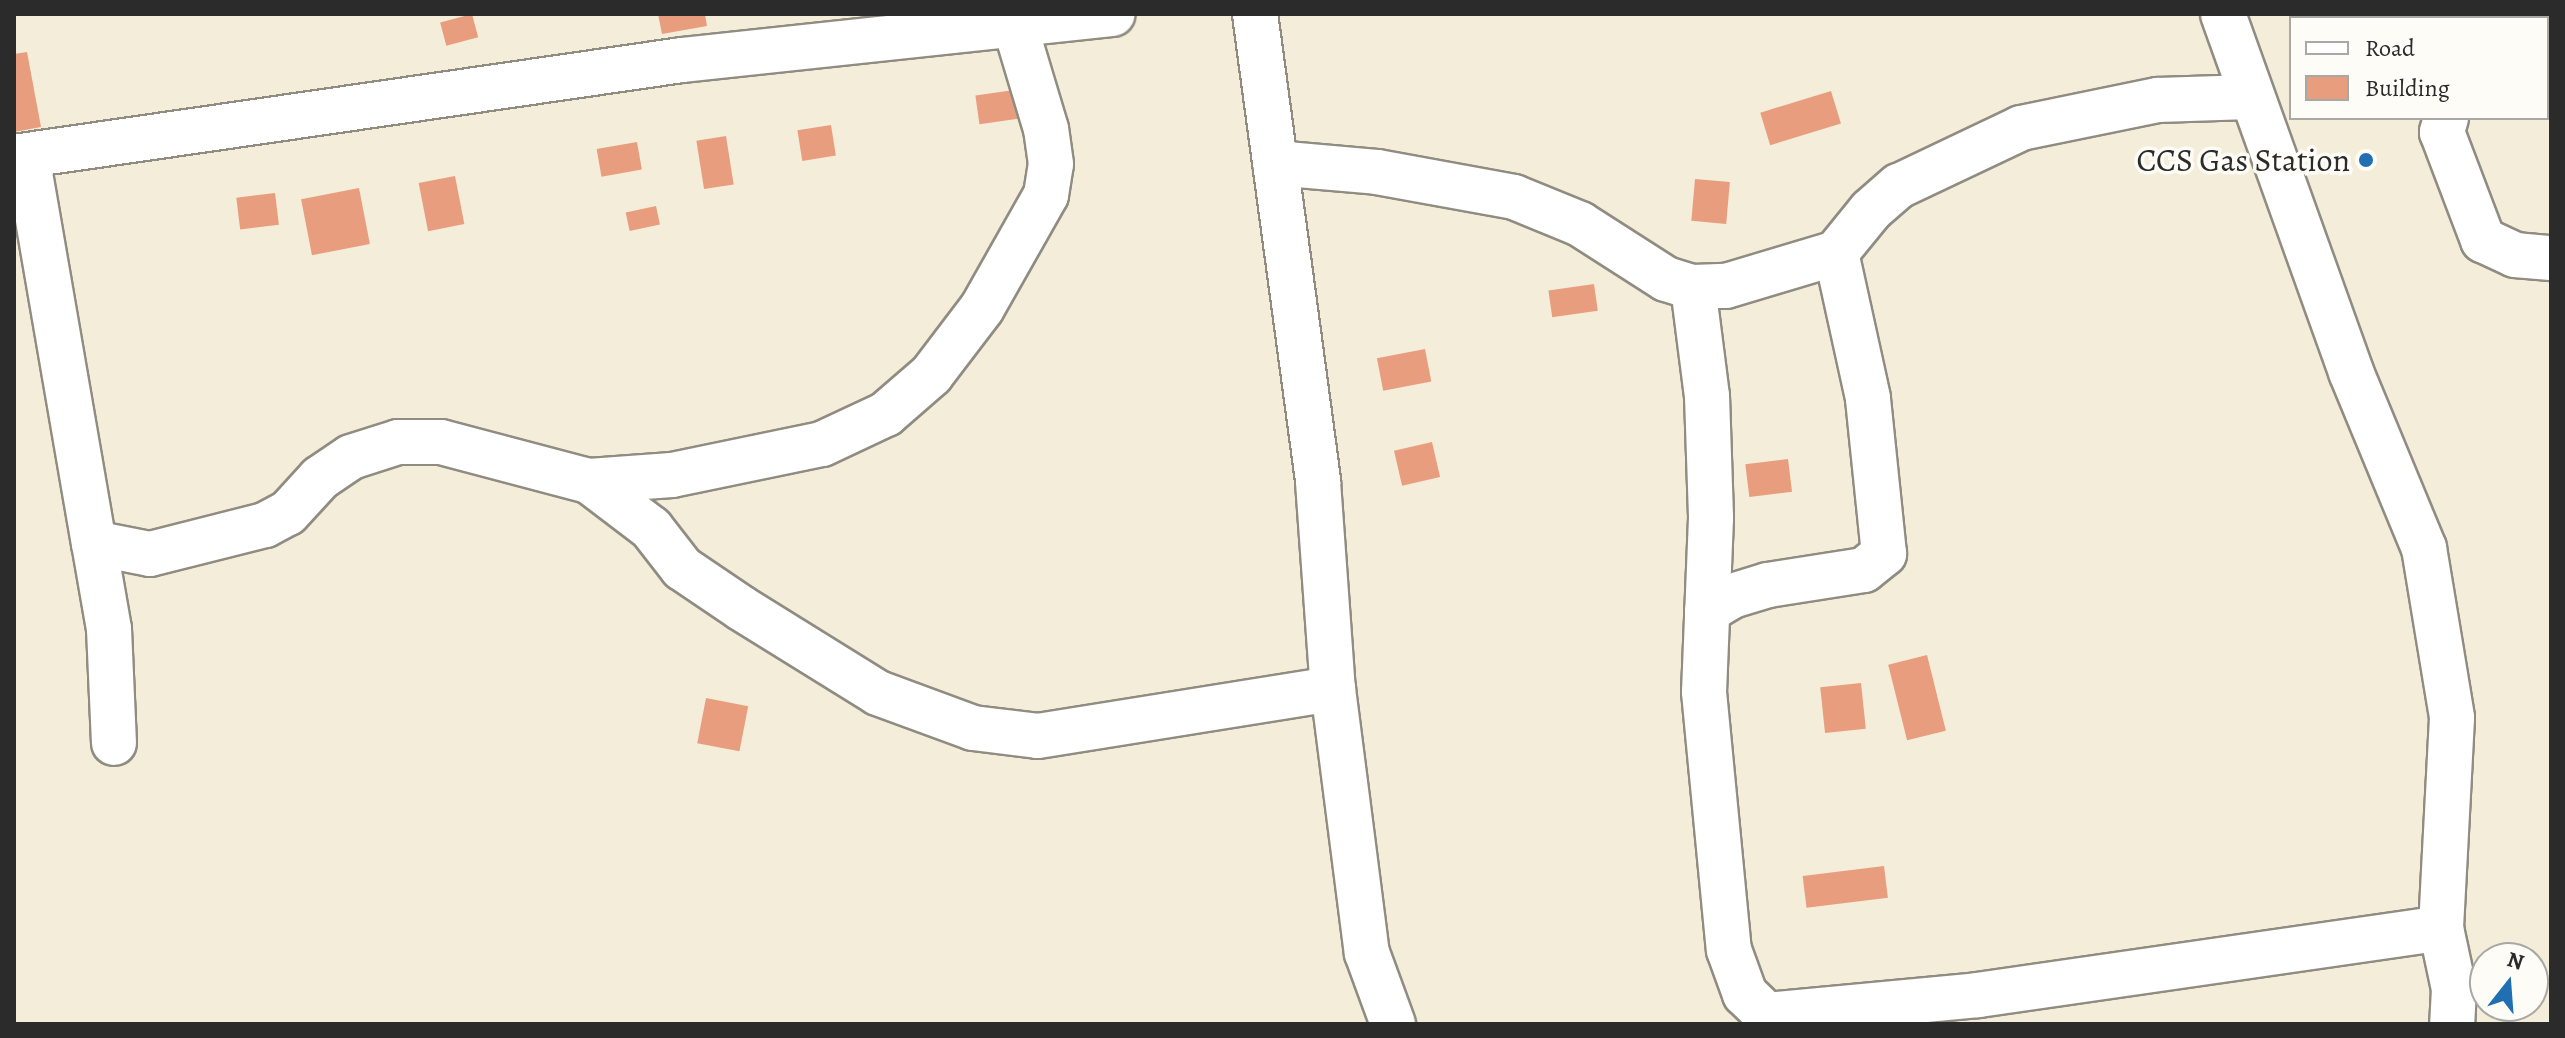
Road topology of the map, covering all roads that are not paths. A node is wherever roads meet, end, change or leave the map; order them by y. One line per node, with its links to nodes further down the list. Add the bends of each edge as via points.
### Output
1 (1113, 14): 4 (street)
2 (1255, 14): 8 (street)
3 (2223, 14): 5 (street)
4 (1004, 19): 7 (street); 12 (street, via 1046,129 1051,164 1046,195 982,308 931,375 886,414 822,444 672,475)
5 (2250, 97): 9 (street, via 2158,100 2021,128 1899,186); 17 (street, via 2351,372 2424,548 2452,718)
6 (2445, 120): 10 (street, via 2442,132 2483,240 2515,255)
7 (20, 156): 13 (street)
8 (1275, 163): 11 (street, via 1377,172 1514,197 1580,224 1666,279); 15 (street, via 1318,482)
9 (1836, 253): 11 (street, via 1726,286); 14 (street, via 1868,398 1884,554 1864,570 1768,585)
10 (2551, 258)
11 (1693, 287): 14 (street, via 1707,396)
12 (589, 481): 13 (street, via 441,442 398,442 351,457 320,478 288,513 265,525 150,554); 15 (street, via 651,528 682,568 741,608 878,693 973,728 1038,736)
13 (94, 543): 16 (street, via 109,629)
14 (1707, 611): 17 (street, via 1704,692 1729,950 1745,994 1767,1015 1978,995)
15 (1333, 689): 18 (street, via 1367,953)
16 (114, 743)
17 (2441, 928): 19 (street, via 2454,989)
18 (1393, 1024)
19 (2452, 1024)

